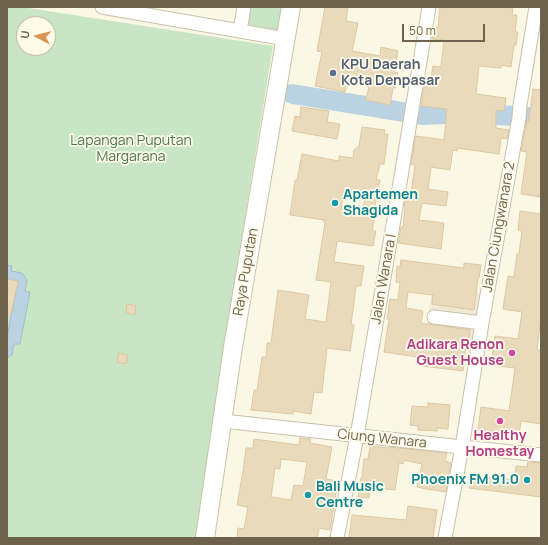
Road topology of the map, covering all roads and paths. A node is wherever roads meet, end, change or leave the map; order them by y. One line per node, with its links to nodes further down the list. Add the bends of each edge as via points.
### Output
1 (102, 7): 6 (street)
2 (244, 7): 6 (street)
3 (292, 7): 7 (main road, Raya Puputan)
4 (429, 7): 11 (street, Jalan Wanara I)
5 (536, 7): 9 (street, Jalan Ciungwanara 2)
6 (240, 31): 7 (street)
7 (286, 39): 10 (main road, Raya Puputan, via 233,347)
8 (434, 317): 9 (street)
9 (482, 323): 12 (street, Jalan Ciungwanara 2)
10 (223, 421): 11 (street, Ciung Wanara); 14 (main road, Raya Puputan)
11 (357, 436): 12 (street, Ciung Wanara); 15 (street, Jalan Wanara I)
12 (462, 447): 13 (street, Ciung Wanara); 16 (street, Jalan Ciungwanara 2)
13 (541, 455)
14 (205, 538)
15 (337, 538)
16 (445, 538)

